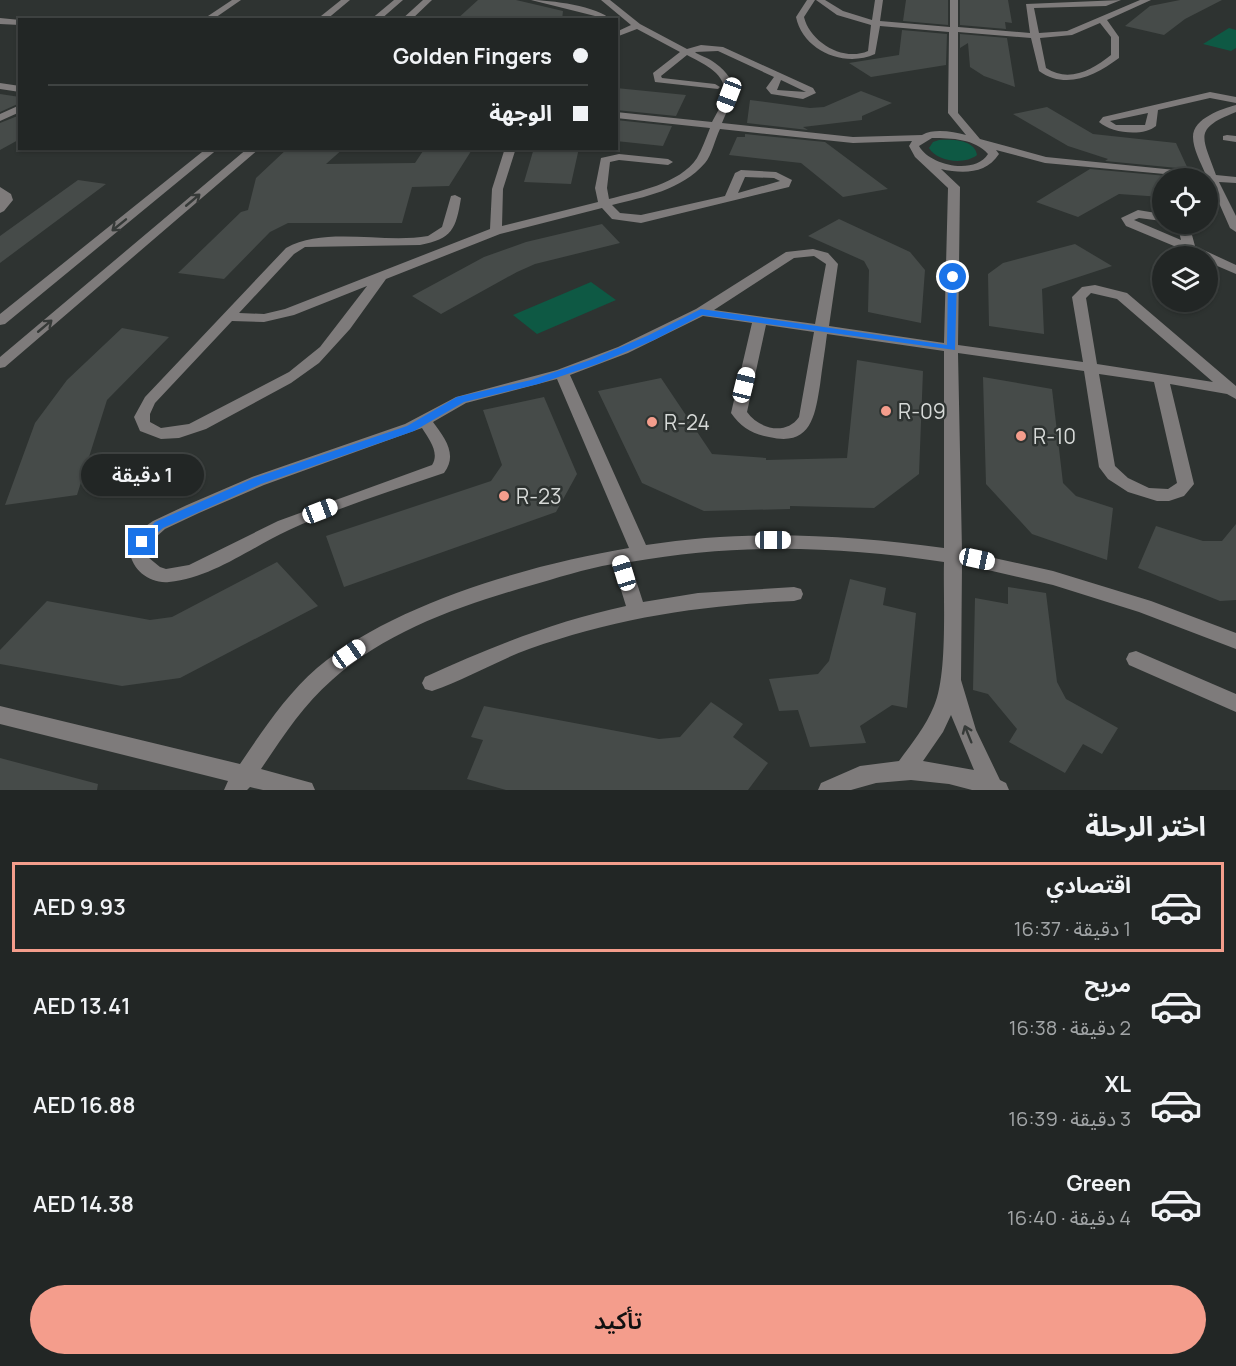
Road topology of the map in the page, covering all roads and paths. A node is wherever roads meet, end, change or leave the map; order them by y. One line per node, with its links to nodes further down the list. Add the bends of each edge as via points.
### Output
1 (237, 0): 13 (street)
2 (346, 0): 14 (street)
3 (399, 0): 15 (street)
4 (428, 0): 16 (street)
5 (535, 0): 17 (street)
6 (605, 0): 22 (street)
7 (811, 0): 21 (street, via 801,13 800,24 838,56 855,58 870,54)
8 (820, 0): 21 (street, via 840,13)
9 (879, 0): 21 (street)
10 (954, 0): 23 (street)
11 (1117, 0): 25 (street, via 1106,4 1031,6)
12 (1147, 0): 18 (street)
13 (209, 18)
14 (323, 18)
15 (376, 18)
16 (407, 18)
17 (604, 18)
18 (1102, 19): 25 (street, via 1069,33); 25 (street, via 1115,37 1116,56 1079,76 1065,78 1045,72)
19 (0, 21): 20 (street)
20 (18, 22)
21 (876, 23): 23 (street)
22 (637, 26): 24 (street); 26 (street)
23 (954, 31): 25 (street); 35 (street)
24 (618, 34)
25 (1035, 36)
26 (685, 52): 27 (street, via 716,48); 30 (street, via 656,78); 38 (street, via 712,65 728,81 729,95)
27 (779, 76)
28 (0, 85): 29 (street)
29 (18, 87)
30 (715, 87)
31 (1236, 100): 34 (street, via 1210,95)
32 (18, 108): 37 (street)
33 (1236, 108): 49 (street, via 1211,118 1199,131)
34 (1153, 109)
35 (953, 113): 39 (street); 41 (street)
36 (618, 115): 38 (street)
37 (0, 118)
38 (717, 126): 40 (street); 58 (street, via 701,161 688,174 653,191)
39 (926, 137): 40 (street); 41 (street, via 954,135); 45 (street, via 914,146)
40 (853, 140): 45 (street)
41 (981, 142): 46 (street); 48 (street, via 994,154 993,160)
42 (212, 150): 72 (street, one-way to 72)
43 (253, 150): 75 (street, one-way to 43)
44 (510, 150): 62 (street, via 498,186)
45 (922, 158): 48 (street, via 945,167); 53 (street)
46 (1045, 160): 48 (street); 50 (street)
47 (668, 162): 58 (street, via 615,157 605,160 601,188)
48 (983, 165): 53 (street)
49 (1208, 168)
50 (1152, 172)
51 (1218, 178): 52 (street)
52 (1236, 180)
53 (954, 187): 74 (street)
54 (0, 190): 59 (street, via 7,200)
55 (1218, 190): 61 (street)
56 (731, 196): 58 (street, via 641,219 616,216)
57 (455, 198): 70 (street, via 450,226 437,238 317,242 295,247)
58 (604, 203): 62 (street)
59 (0, 209)
60 (1152, 216): 63 (street, via 1127,218)
61 (1236, 228)
62 (496, 231): 68 (street)
63 (1152, 232)
64 (1156, 234): 65 (street)
65 (1184, 246)
66 (1218, 262): 67 (street)
67 (1236, 270)
68 (381, 275): 70 (street, via 276,316); 70 (street, via 336,340 287,379 190,430 164,434 144,427 142,412 150,400)
69 (701, 312): 71 (street); 73 (street, via 790,255 815,253 832,264); 77 (street)
70 (229, 317)
71 (760, 320): 73 (street); 73 (street, via 739,413 749,426 767,433 787,433 805,422)
72 (0, 321)
73 (820, 329): 74 (street)
74 (951, 348): 76 (street); 83 (street)
75 (0, 364)
76 (1091, 368): 78 (street); 78 (street, via 1107,467 1125,485 1148,494 1173,495 1186,483); 79 (street, via 1078,297 1087,290 1104,290 1129,300)
77 (562, 374): 80 (street, via 461,400); 81 (street)
78 (1161, 378): 79 (street)
79 (1234, 392)
80 (425, 421): 80 (street, via 258,481 159,525 142,542 140,561 154,573 166,576 193,572 284,525 438,469 445,456)
81 (640, 552): 82 (street); 83 (street, via 707,543 796,540 850,542)
82 (619, 555): 85 (street); 93 (street, via 542,573 482,593 361,646 296,702)
83 (953, 555): 86 (street, via 1115,595); 88 (street)
84 (794, 594): 85 (street, via 714,597)
85 (636, 609): 89 (street, via 514,645)
86 (1236, 641)
87 (1136, 659): 90 (street)
88 (951, 680): 92 (street, via 936,726); 94 (street, one-way to 88, via 966,730)
89 (432, 683)
90 (1236, 703)
91 (0, 715): 93 (street)
92 (906, 770): 94 (street, via 948,774); 96 (street, via 860,776)
93 (240, 782): 95 (street)
94 (995, 788)
95 (304, 790)
96 (830, 790)

